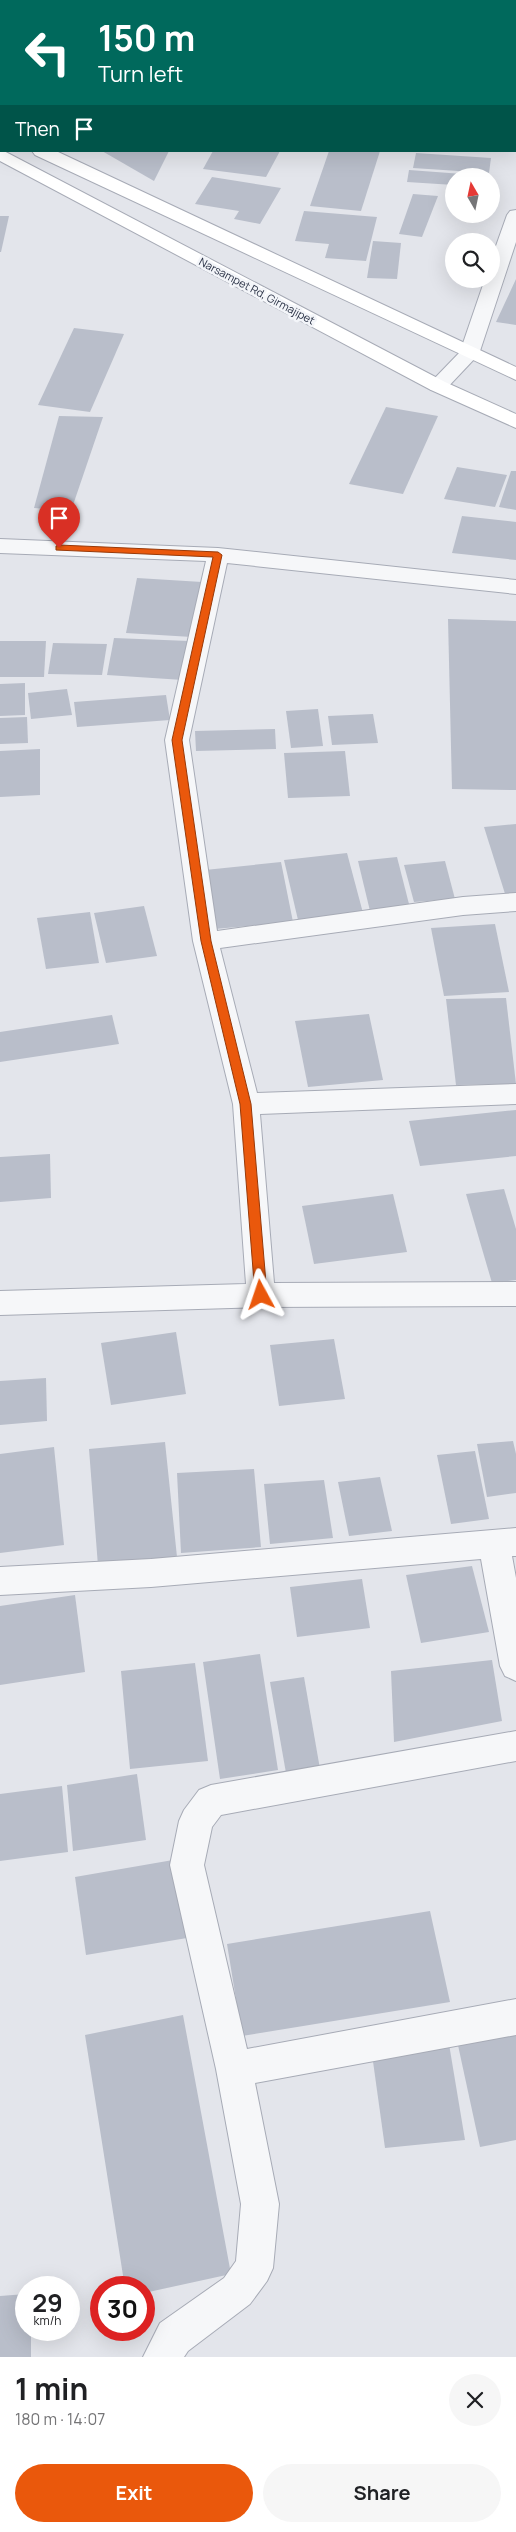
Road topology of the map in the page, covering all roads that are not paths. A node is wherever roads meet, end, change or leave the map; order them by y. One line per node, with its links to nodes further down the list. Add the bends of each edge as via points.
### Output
1 (43, 152): 5 (main road)
2 (0, 154): 7 (main road, Narsampet Rd, Girmajipet)
3 (516, 215): 4 (street)
4 (512, 236): 5 (street)
5 (469, 354): 6 (main road); 7 (street)
6 (516, 374)
7 (438, 386): 8 (main road, Narsampet Rd, Girmajipet)
8 (516, 422)
9 (0, 546): 10 (street)
10 (218, 555): 11 (street); 13 (street, via 177,740)
11 (516, 587)
12 (516, 902): 13 (street, via 463,906)
13 (206, 941): 15 (street)
14 (516, 1094): 15 (street)
15 (246, 1104): 17 (street)
16 (516, 1294): 17 (street)
17 (261, 1295): 18 (street)
18 (0, 1303)
19 (505, 1543): 20 (street, via 151,1573); 21 (street)
20 (0, 1581)
21 (516, 1666)
22 (516, 1746): 24 (street, via 210,1801 196,1821 187,1865)
23 (516, 2017): 24 (street)
24 (234, 2069): 25 (street, via 260,2204 254,2268 237,2292 174,2336)
25 (162, 2357)

